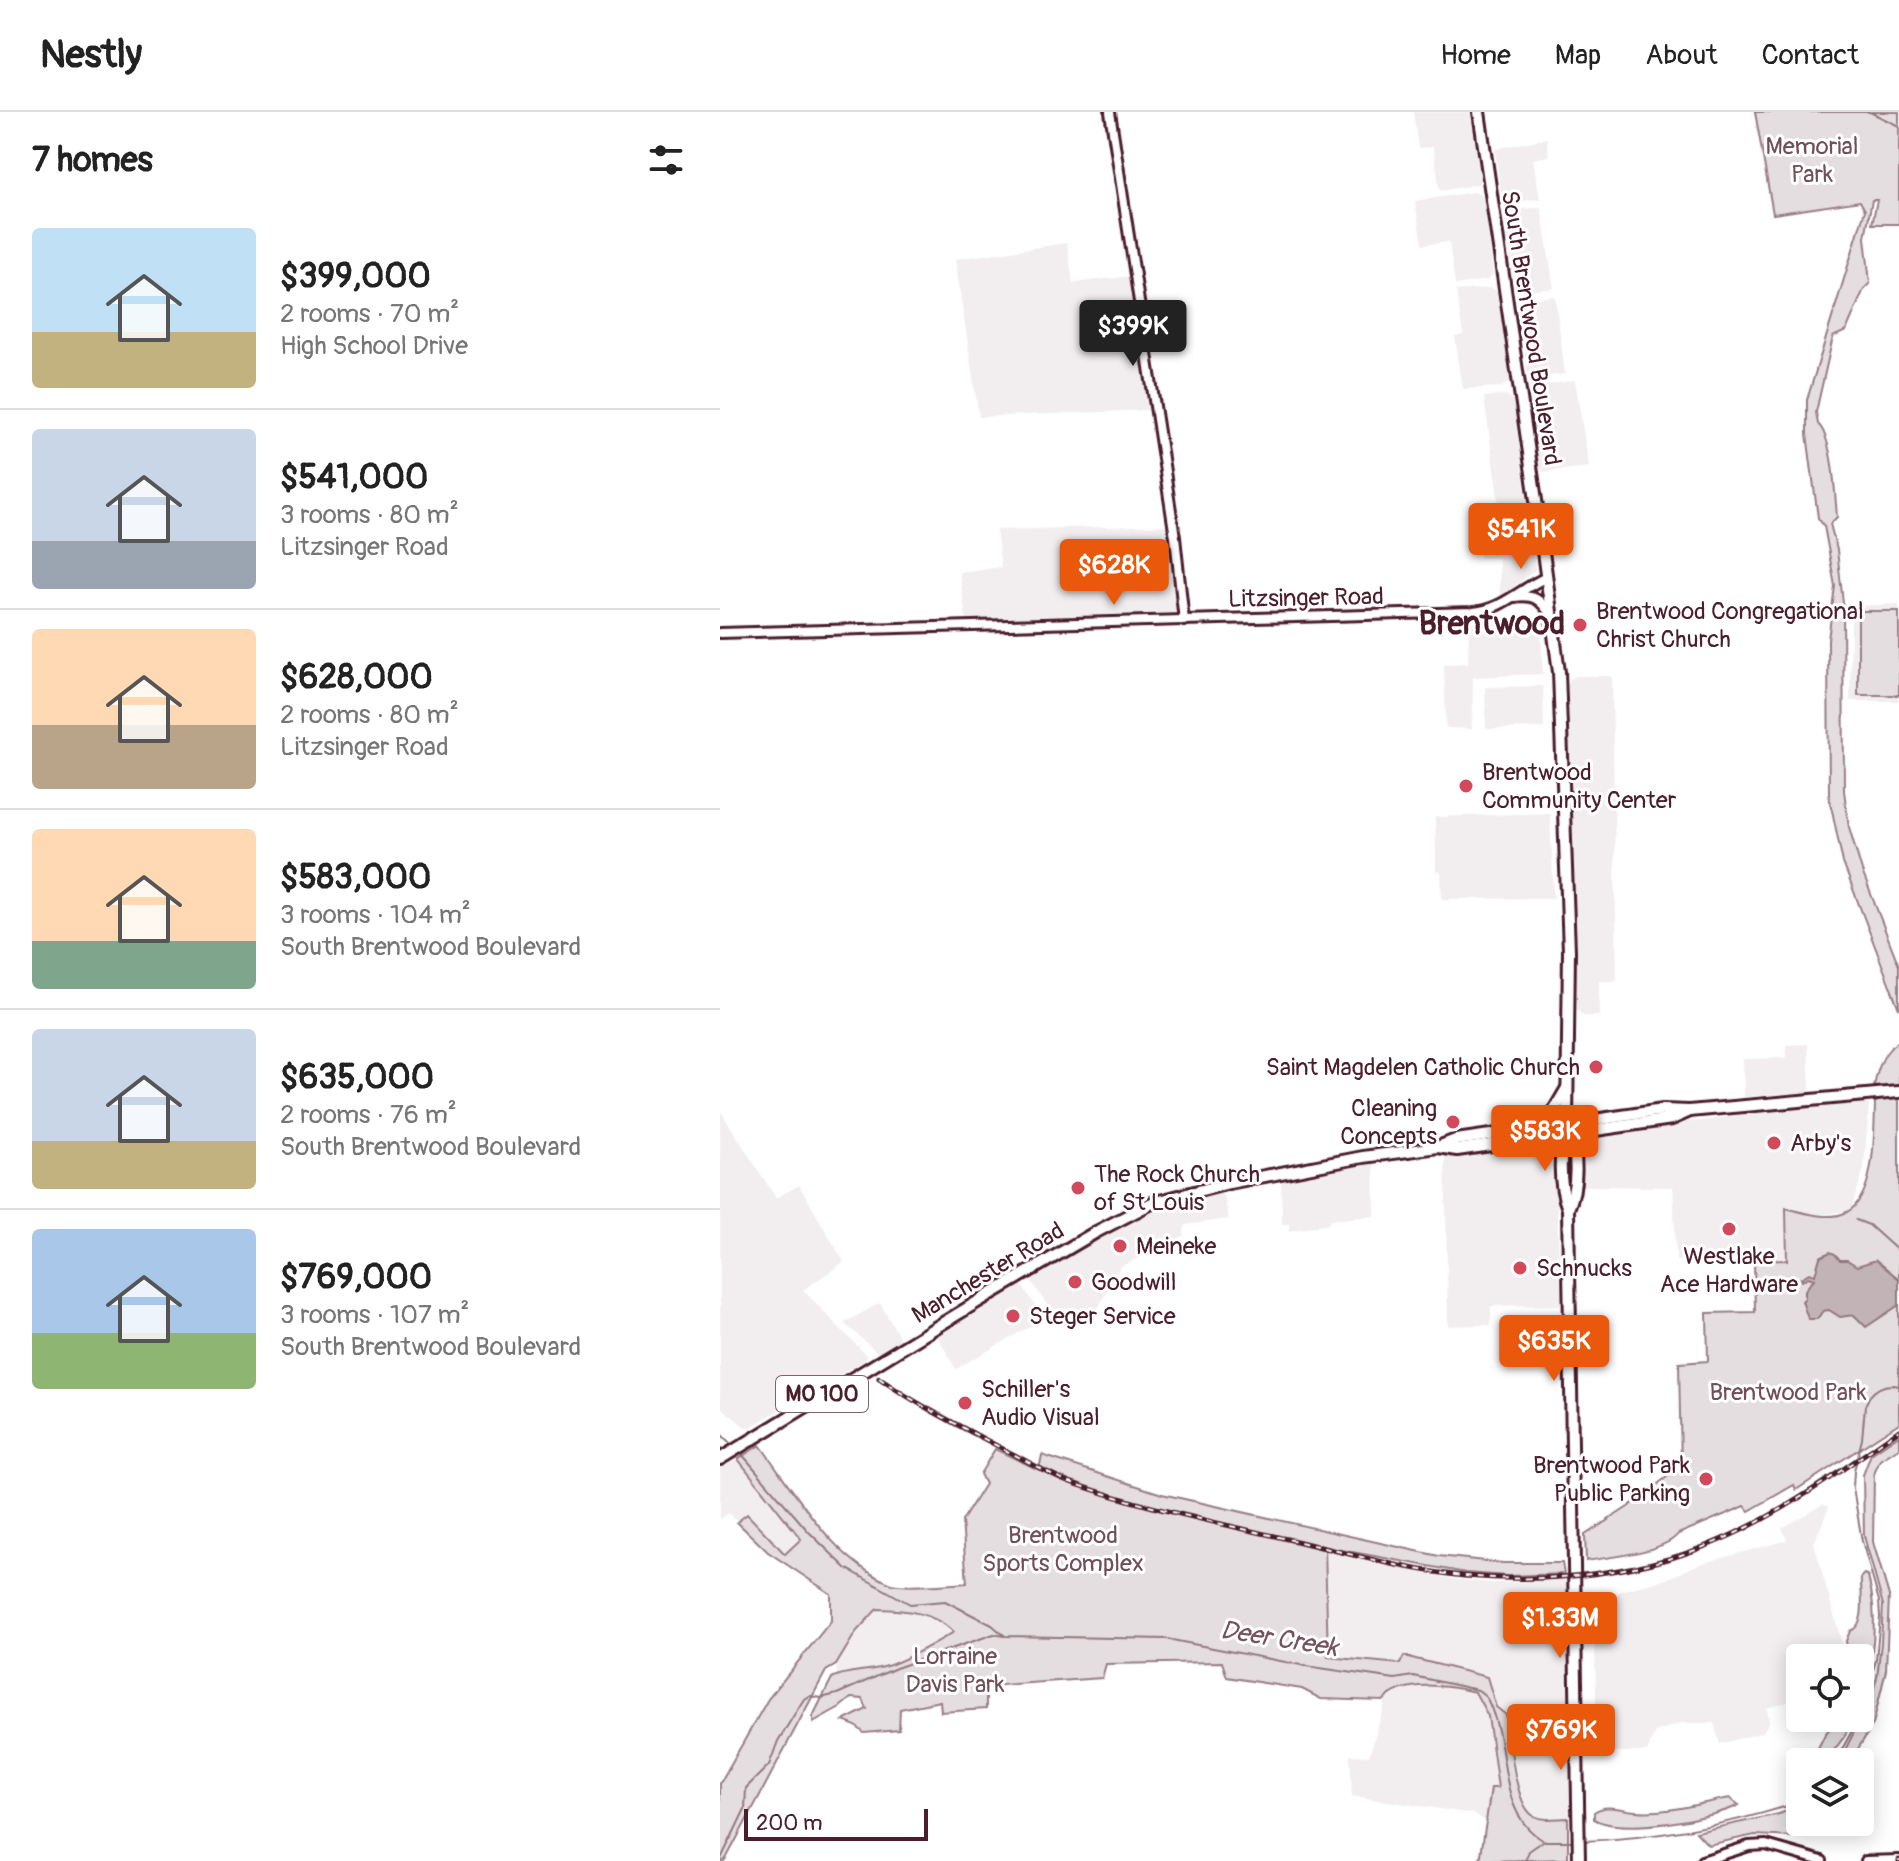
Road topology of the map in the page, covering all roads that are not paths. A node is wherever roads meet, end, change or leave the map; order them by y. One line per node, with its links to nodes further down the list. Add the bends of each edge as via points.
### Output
1 (1110, 112): 6 (street)
2 (1479, 112): 3 (main road, South Brentwood Boulevard)
3 (1547, 577): 4 (street, Litzsinger Road); 5 (main road, South Brentwood Boulevard)
4 (1513, 597): 5 (street, via 1533,595); 6 (street, Litzsinger Road, via 1493,609 1473,612)
5 (1552, 618): 8 (main road, South Brentwood Boulevard, via 1569,951)
6 (1184, 621): 7 (street, Litzsinger Road)
7 (720, 633)
8 (1568, 1086): 10 (main road, South Brentwood Boulevard); 11 (main road)
9 (1899, 1092): 10 (main road, Manchester Road / MO 100, via 1689,1111 1672,1119)
10 (1568, 1131): 11 (main road, Manchester Road / MO 100); 12 (main road, South Brentwood Boulevard); 13 (main road, South Brentwood Boulevard, via 1574,1195)
11 (1534, 1134): 12 (main road); 14 (main road, Manchester Road / MO 100, via 1456,1140 1152,1203)
12 (1562, 1157): 13 (main road, South Brentwood Boulevard)
13 (1568, 1209): 15 (main road, South Brentwood Boulevard)
14 (723, 1456)
15 (1579, 1857)
16 (1899, 1860): 19 (street)
17 (1702, 1861): 18 (street, via 1759,1845)
18 (1822, 1861)
19 (1866, 1861)

